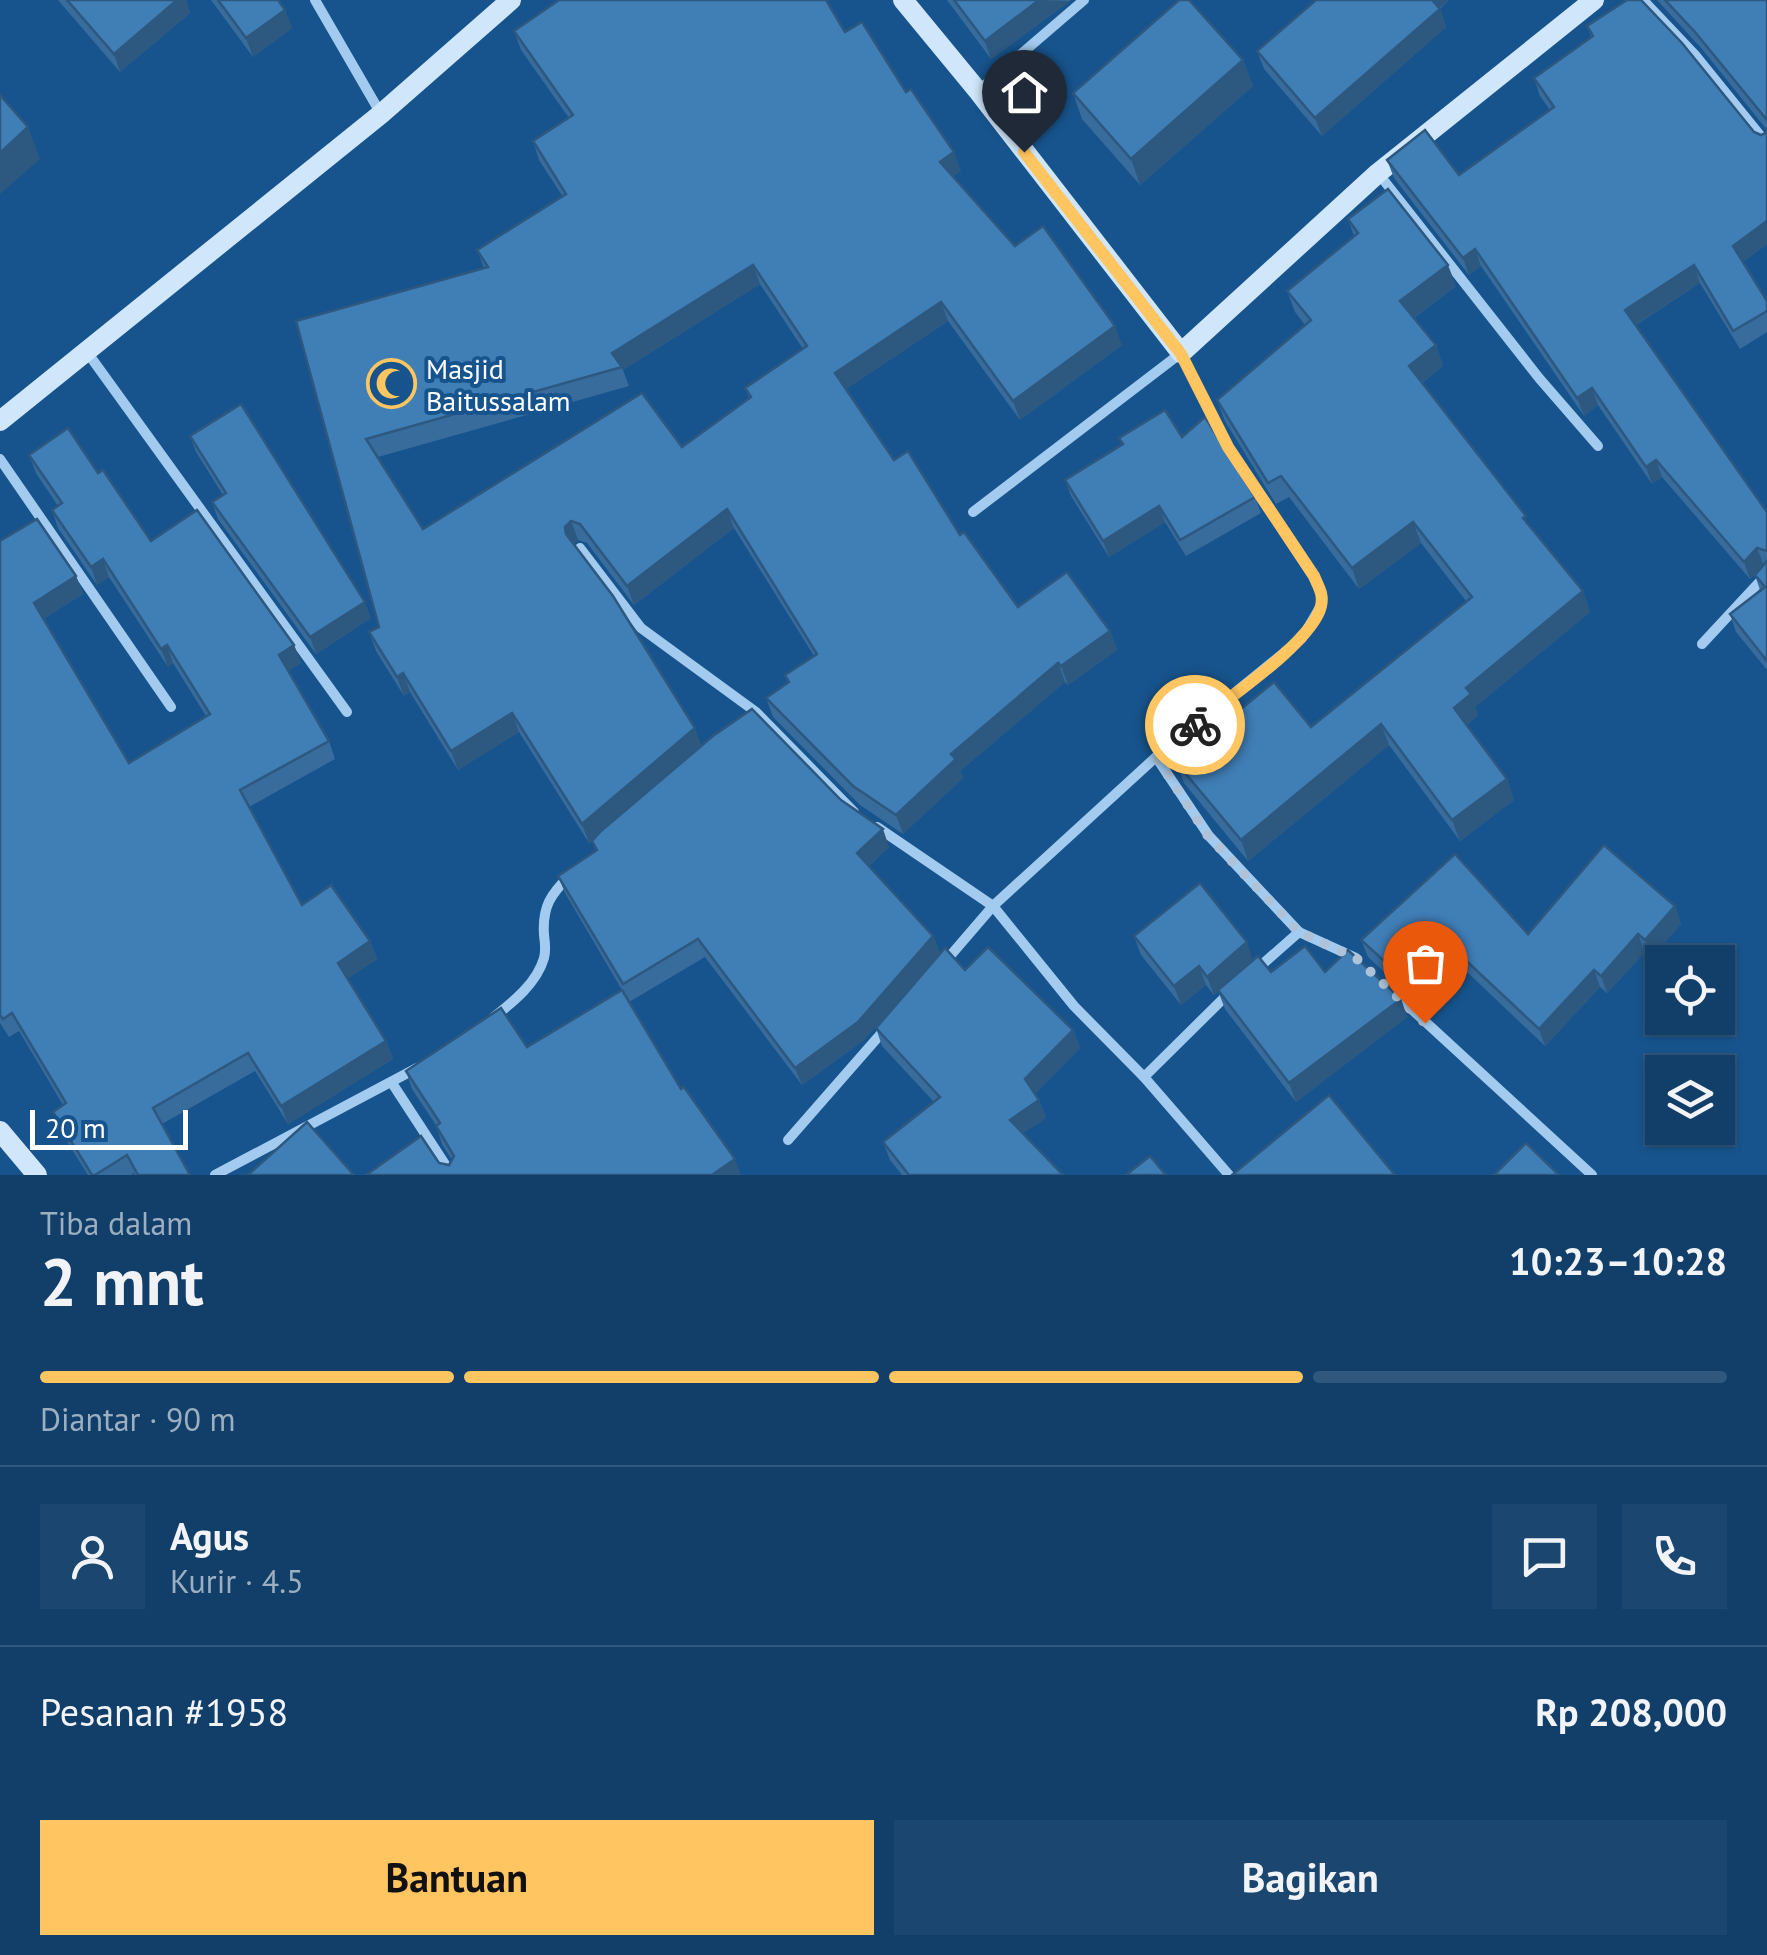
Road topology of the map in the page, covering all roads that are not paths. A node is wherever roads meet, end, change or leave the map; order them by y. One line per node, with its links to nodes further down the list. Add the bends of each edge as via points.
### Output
1 (315, 0): 8 (street)
2 (511, 0): 8 (street)
3 (903, 0): 7 (street)
4 (1084, 0): 7 (street)
5 (1594, 0): 10 (street)
6 (1643, 0): 9 (street)
7 (978, 91): 12 (street)
8 (381, 114): 11 (street)
9 (1767, 144)
10 (1378, 174): 12 (street); 14 (street)
11 (87, 352): 13 (street); 21 (street)
12 (1181, 354): 16 (street); 24 (street, via 1228,447 1314,576 1322,604 1302,638)
13 (0, 422)
14 (1598, 446)
15 (0, 460): 20 (street)
16 (973, 512)
17 (580, 548): 22 (street, via 641,628)
18 (1767, 574): 19 (street)
19 (1702, 644)
20 (171, 707)
21 (347, 712)
22 (756, 712): 23 (street); 26 (street, via 854,812)
23 (742, 724)
24 (1156, 757): 26 (street); 27 (street, via 1208,836)
25 (576, 869): 34 (street, via 543,914 545,956 535,977)
26 (993, 906): 30 (street); 36 (street, via 1074,1006)
27 (1299, 932): 28 (street); 29 (street)
28 (1254, 971)
29 (1370, 971)
30 (929, 979)
31 (1239, 984): 36 (street)
32 (1384, 984): 44 (street)
33 (891, 1023): 39 (street)
34 (480, 1027)
35 (435, 1058): 37 (street)
36 (1144, 1077): 43 (street)
37 (392, 1083): 41 (street); 42 (street)
38 (0, 1131): 40 (street)
39 (788, 1140)
40 (26, 1172)
41 (216, 1175)
42 (452, 1175)
43 (1230, 1175)
44 (1592, 1175)

